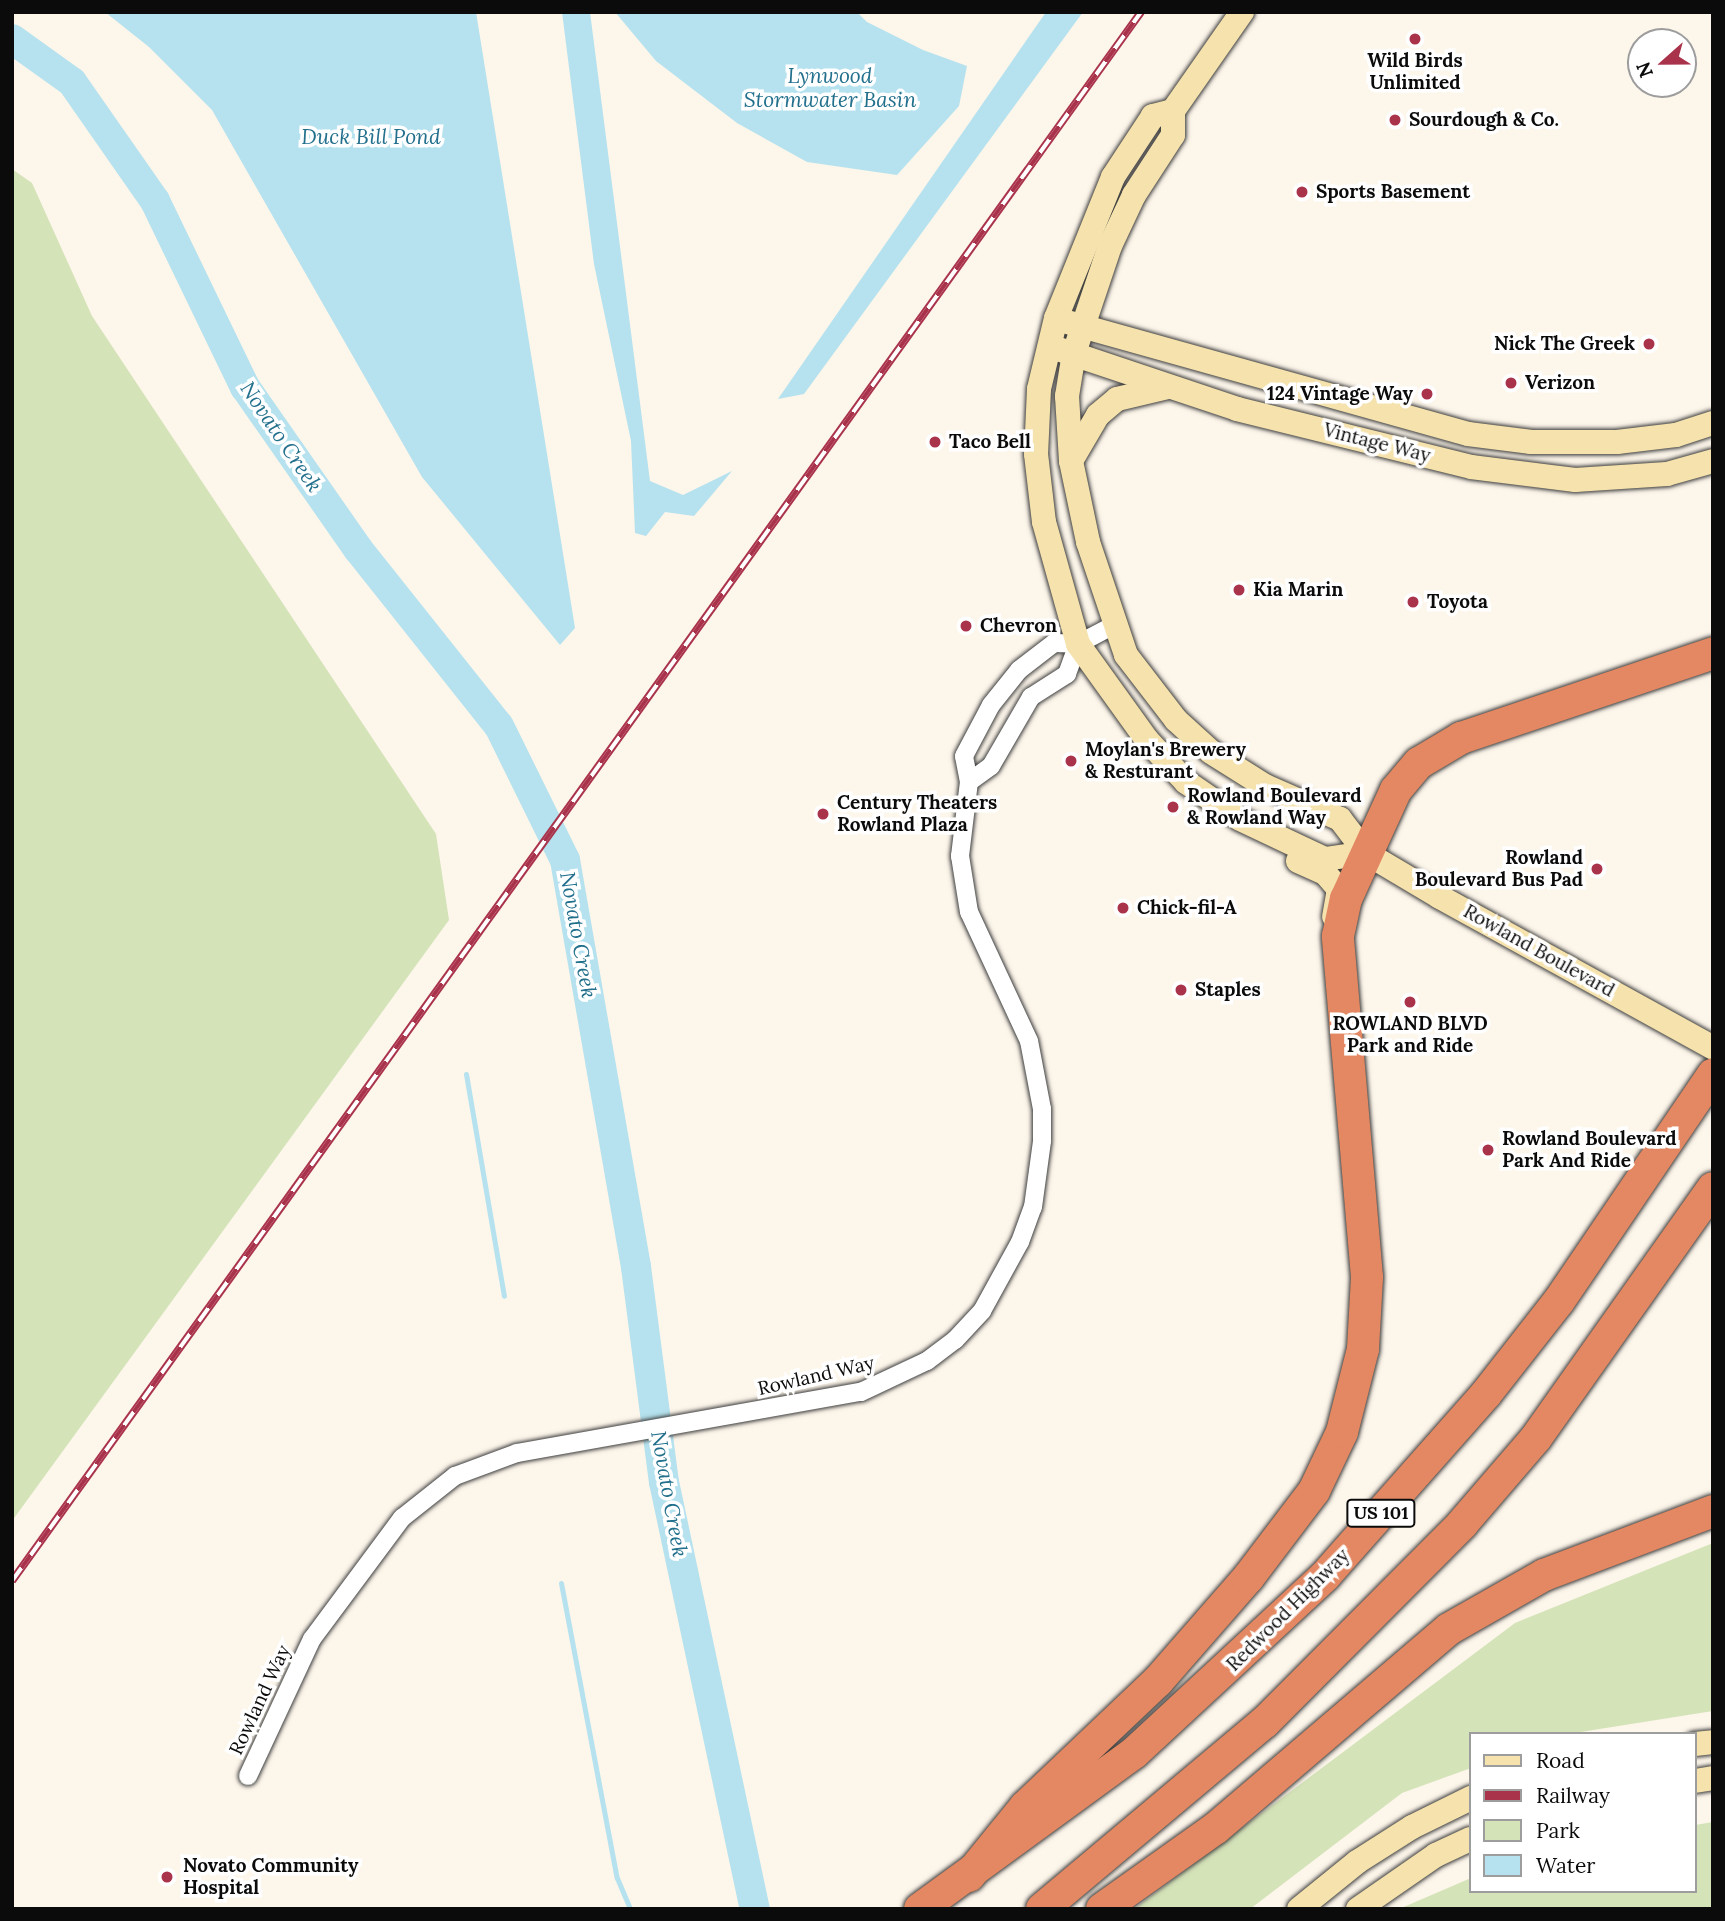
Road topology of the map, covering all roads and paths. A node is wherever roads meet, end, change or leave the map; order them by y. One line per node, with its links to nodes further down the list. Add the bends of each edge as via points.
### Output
1 (1242, 12): 2 (street, Rowland Boulevard)
2 (1173, 111): 3 (street, Rowland Boulevard, via 1153,116 1113,177); 4 (street, Rowland Boulevard, via 1173,135 1134,195)
3 (1056, 318): 4 (street, Vintage Way); 5 (street, Rowland Boulevard)
4 (1080, 326): 6 (street, Rowland Boulevard); 9 (street, Vintage Way, via 1468,434)
5 (1050, 347): 6 (street, Vintage Way); 14 (street, Rowland Boulevard, via 1039,389 1036,454 1044,522)
6 (1074, 353): 7 (street, Vintage Way); 10 (street, Rowland Boulevard, via 1067,396)
7 (1172, 387): 10 (street, via 1117,399 1098,415); 12 (street, Vintage Way, via 1237,409 1471,467)
8 (1713, 423): 9 (street, Vintage Way, via 1676,435)
9 (1576, 442): 12 (street)
10 (1071, 461): 13 (street, Rowland Boulevard, via 1088,542)
11 (1713, 461): 12 (street, Vintage Way, via 1667,474)
12 (1575, 480)
13 (1114, 625): 14 (street, Rowland Way); 18 (street, Rowland Boulevard, via 1126,655 1176,720 1211,752 1265,786 1340,819)
14 (1078, 644): 16 (street, via 1067,674 1031,697 991,766); 16 (street, Rowland Way, via 1054,643 1019,670 990,705 964,756); 17 (street, Rowland Boulevard, via 1147,740 1186,782)
15 (1713, 653): 18 (highway, via 1451,744 1419,763 1396,790)
16 (969, 782): 24 (street, Rowland Way, via 960,856 969,912 1014,1005 1037,1070 1042,1141 1033,1207 1020,1242 982,1311 955,1340 898,1377 861,1392 559,1444 484,1462 429,1492 402,1518 312,1639)
17 (1230, 812): 18 (street, Rowland Boulevard, via 1325,859); 19 (street, via 1240,834 1325,873 1339,889 1334,917)
18 (1366, 853): 19 (highway); 20 (street, Rowland Boulevard)
19 (1339, 926): 27 (highway, via 1337,967 1367,1277 1363,1349 1342,1432 1314,1491 1248,1578 1158,1681 1025,1807)
20 (1713, 1048)
21 (1713, 1074): 27 (highway, Redwood Highway / US 101, via 1550,1311 1486,1394 1325,1576 1134,1753)
22 (1713, 1188): 29 (highway, via 1536,1438 1462,1524 1264,1723)
23 (1713, 1511): 30 (highway, via 1544,1575 1449,1629 1216,1828)
24 (248, 1776)
25 (1470, 1798): 31 (street, via 1412,1827 1357,1862)
26 (1470, 1839): 32 (street, via 1436,1856)
27 (969, 1876): 28 (highway, Redwood Highway / US 101)
28 (920, 1909)
29 (1042, 1909)
30 (1102, 1909)
31 (1299, 1909)
32 (1358, 1909)

